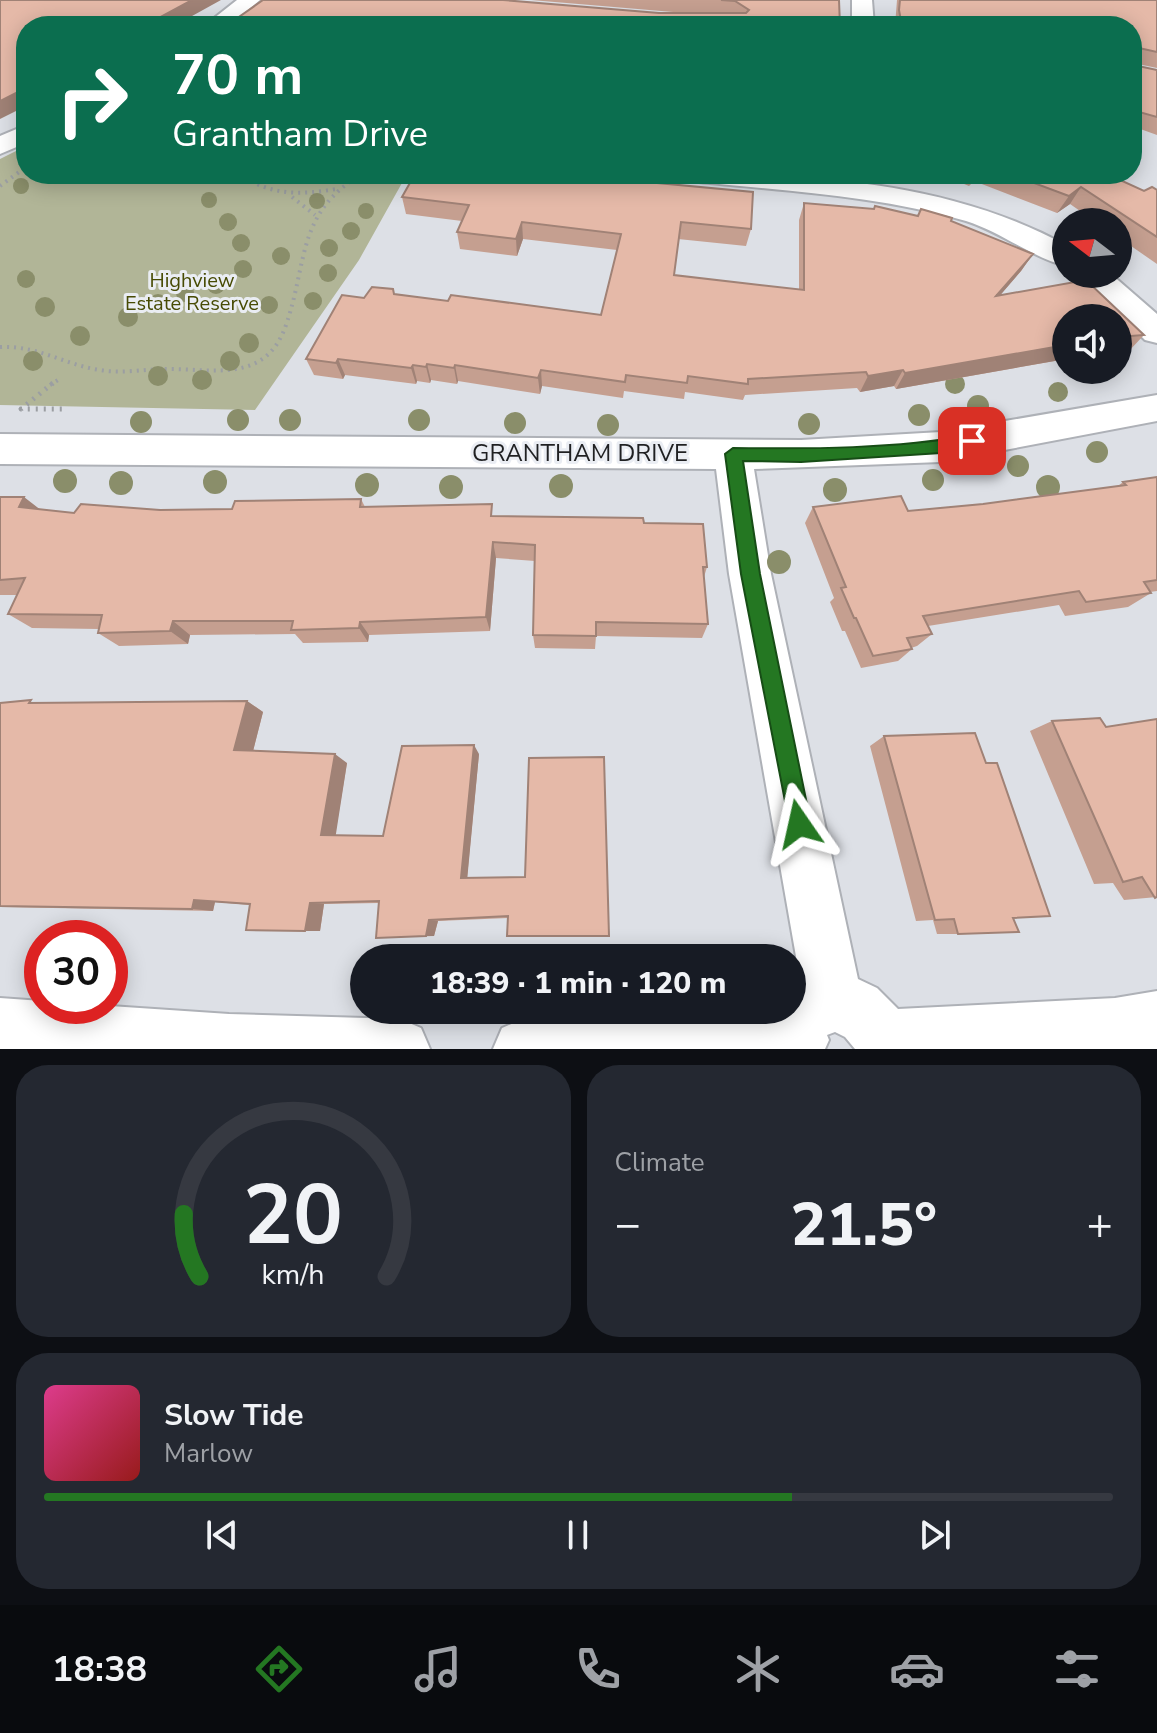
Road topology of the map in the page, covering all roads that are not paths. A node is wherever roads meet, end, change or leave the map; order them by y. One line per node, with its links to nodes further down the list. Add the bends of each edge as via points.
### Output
1 (250, 0): 2 (street)
2 (228, 16)
3 (792, 184): 4 (street, via 951,207)
4 (1052, 250)
5 (1108, 288): 6 (street)
6 (1157, 332)
7 (1157, 408): 9 (street, GRANTHAM DRIVE, via 941,447)
8 (0, 449): 9 (street, GRANTHAM DRIVE)
9 (733, 454): 12 (street)
10 (1157, 1020): 13 (street, via 1115,1028)
11 (0, 1028): 14 (street)
12 (811, 1030): 13 (street, via 849,1003); 15 (street)
13 (884, 1044)
14 (400, 1049)
15 (523, 1049)

